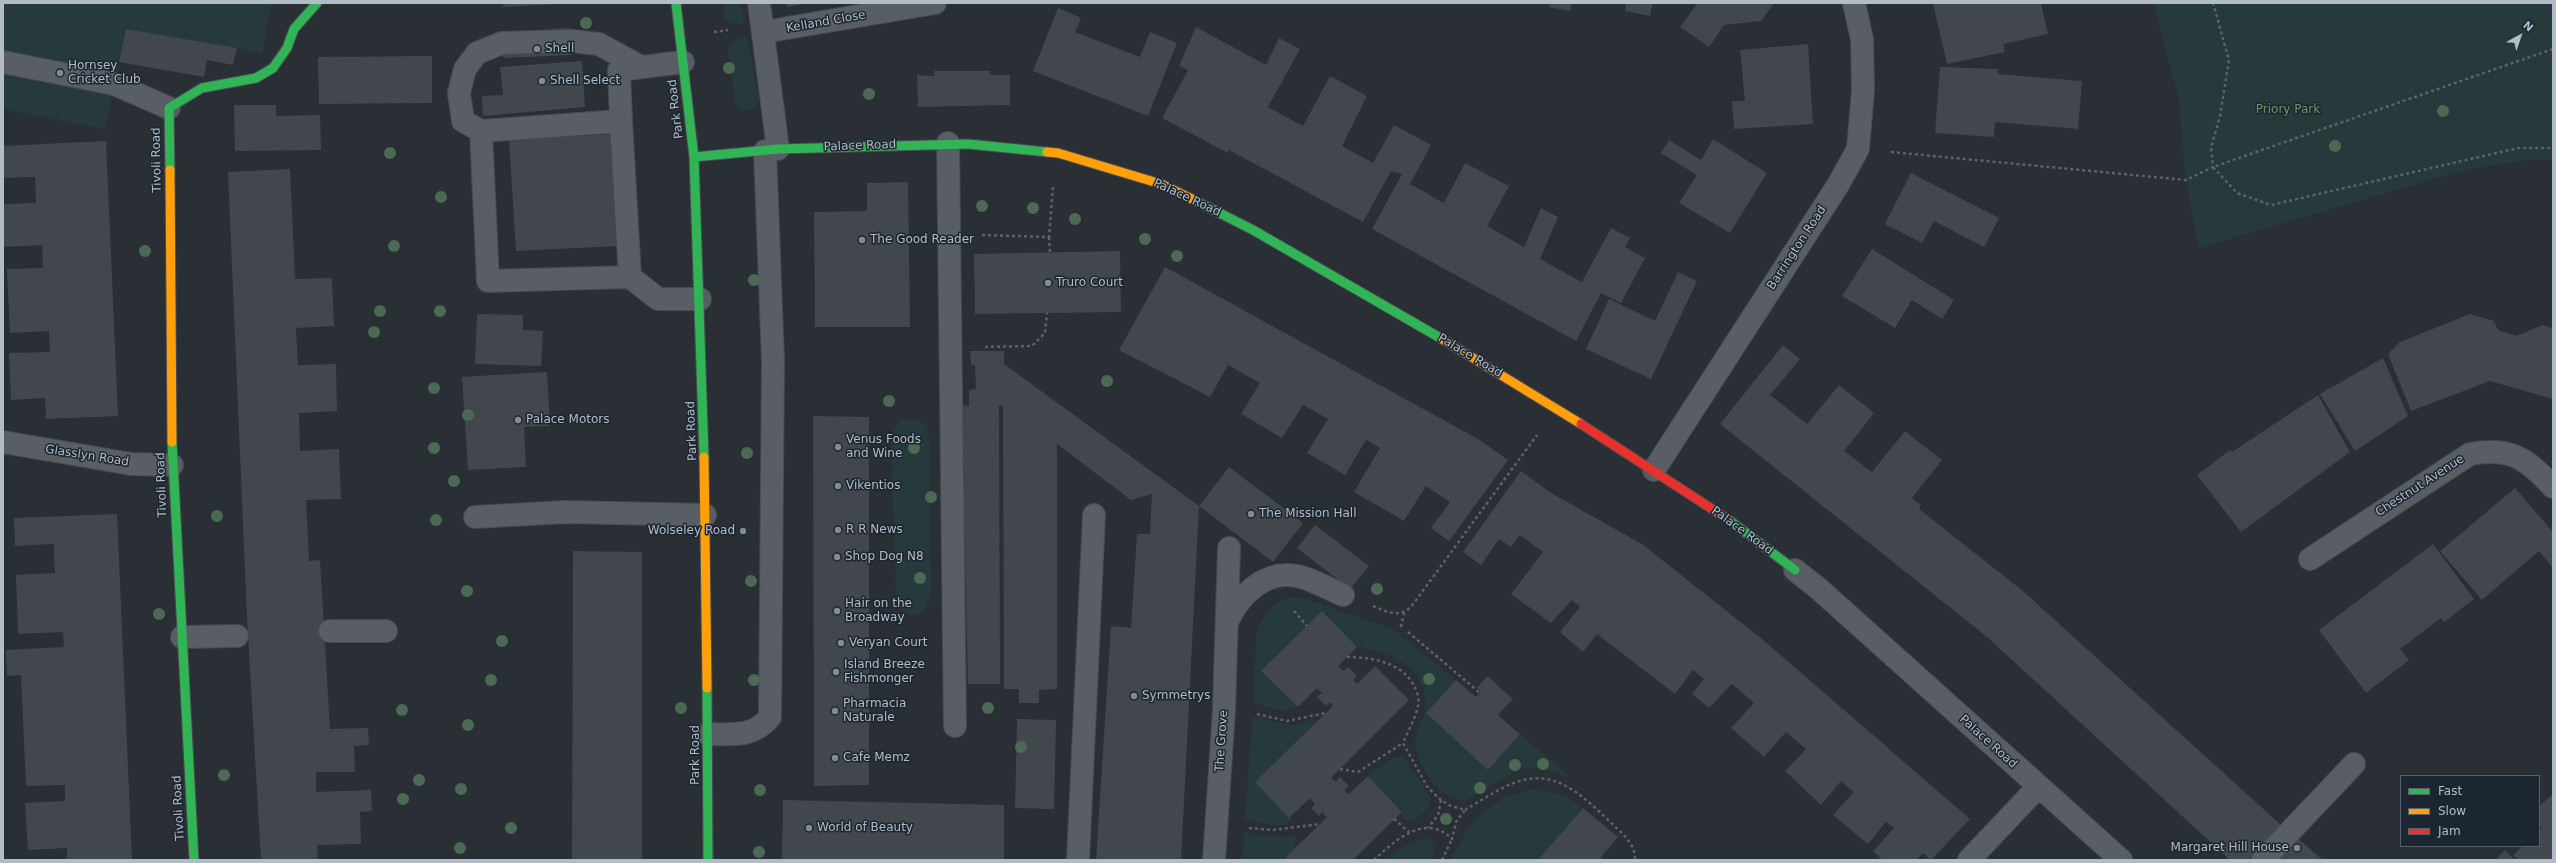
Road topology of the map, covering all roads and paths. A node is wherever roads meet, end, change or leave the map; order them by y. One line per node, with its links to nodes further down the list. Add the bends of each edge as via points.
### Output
1 (317, 3): 12 (street, via 294,29 287,48 273,68 256,78 202,88)
2 (676, 3): 10 (street, Park Road)
3 (759, 3): 7 (street)
4 (935, 3): 7 (street, Kelland Close)
5 (1854, 3): 30 (street, Barrington Road, via 1862,39 1863,90 1858,149 1838,185)
6 (2213, 3): 21 (path, via 2229,60 2220,116 2211,148)
7 (764, 32): 17 (street)
8 (2553, 49): 21 (path)
9 (3, 62): 12 (street, via 114,84)
10 (683, 62): 11 (street); 20 (street, Park Road)
11 (641, 67): 13 (street, via 618,70); 14 (street, via 599,44 572,41 502,43 477,52 465,68 459,92 463,120)
12 (169, 108): 29 (street, Tivoli Road)
13 (621, 121): 14 (street); 25 (street)
14 (481, 131): 25 (street, via 488,281)
15 (948, 143): 17 (street, Palace Road); 19 (street, Palace Road); 51 (street)
16 (2553, 148): 21 (path, via 2518,148 2271,205 2237,193)
17 (772, 150): 20 (street, Palace Road); 52 (street, via 770,717 761,728 750,732)
18 (1886, 152): 21 (path, via 2186,180)
19 (1058, 153): 23 (path); 27 (street, Palace Road, via 1161,184 1253,230)
20 (694, 157): 26 (street, Park Road)
21 (2214, 167)
22 (975, 234): 23 (path)
23 (1048, 237): 24 (path)
24 (1050, 253)
25 (630, 277): 26 (street, via 658,299)
26 (700, 299): 32 (street, Park Road)
27 (1556, 408): 30 (street, Palace Road); 39 (path)
28 (3, 442): 29 (street, Glasslyn Road, via 131,464)
29 (172, 465): 46 (street, Tivoli Road)
30 (1654, 470): 37 (street, Palace Road, via 1738,526)
31 (2553, 487): 36 (street, Chestnut Avenue, via 2534,466 2514,454 2490,451 2470,454)
32 (705, 515): 34 (street, via 566,512); 52 (street, Park Road)
33 (1094, 515): 67 (street)
34 (475, 517)
35 (1229, 548): 40 (street, The Grove)
36 (2310, 559)
37 (1795, 570): 56 (street, Palace Road)
38 (1342, 595): 39 (path, via 1396,614); 40 (street, via 1297,576 1283,575 1255,586 1244,595)
39 (1404, 613): 41 (path)
40 (1227, 621): 68 (street, The Grove)
41 (1401, 627)
42 (330, 631): 43 (street)
43 (386, 631)
44 (1408, 632): 48 (path)
45 (237, 636): 46 (street)
46 (182, 637): 65 (street, Tivoli Road)
47 (1347, 657): 53 (path, via 1370,657 1385,661 1397,668 1410,681 1418,696 1417,710)
48 (1480, 693)
49 (1252, 713): 50 (path, via 1287,720)
50 (1326, 713)
51 (955, 726)
52 (708, 734): 66 (street, Park Road)
53 (1403, 743): 55 (path, via 1358,772); 57 (path, via 1428,788)
54 (2354, 764): 74 (street)
55 (1340, 769)
56 (2038, 787): 72 (street); 73 (street, Palace Road)
57 (1441, 800): 58 (path); 62 (path, via 1438,815)
58 (1465, 810): 64 (path, via 1456,822); 71 (path, via 1527,779 1544,778 1558,781 1631,842)
59 (1394, 819): 63 (path)
60 (1320, 824): 61 (path, via 1273,830)
61 (1244, 827)
62 (1428, 828): 63 (path); 64 (path, via 1439,830)
63 (1409, 832): 69 (path, via 1394,841)
64 (1452, 839): 70 (path)
65 (194, 860)
66 (708, 860)
67 (1078, 860)
68 (1214, 860)
69 (1374, 860)
70 (1442, 860)
71 (1635, 860)
72 (1969, 860)
73 (2121, 860)
74 (2263, 860)

